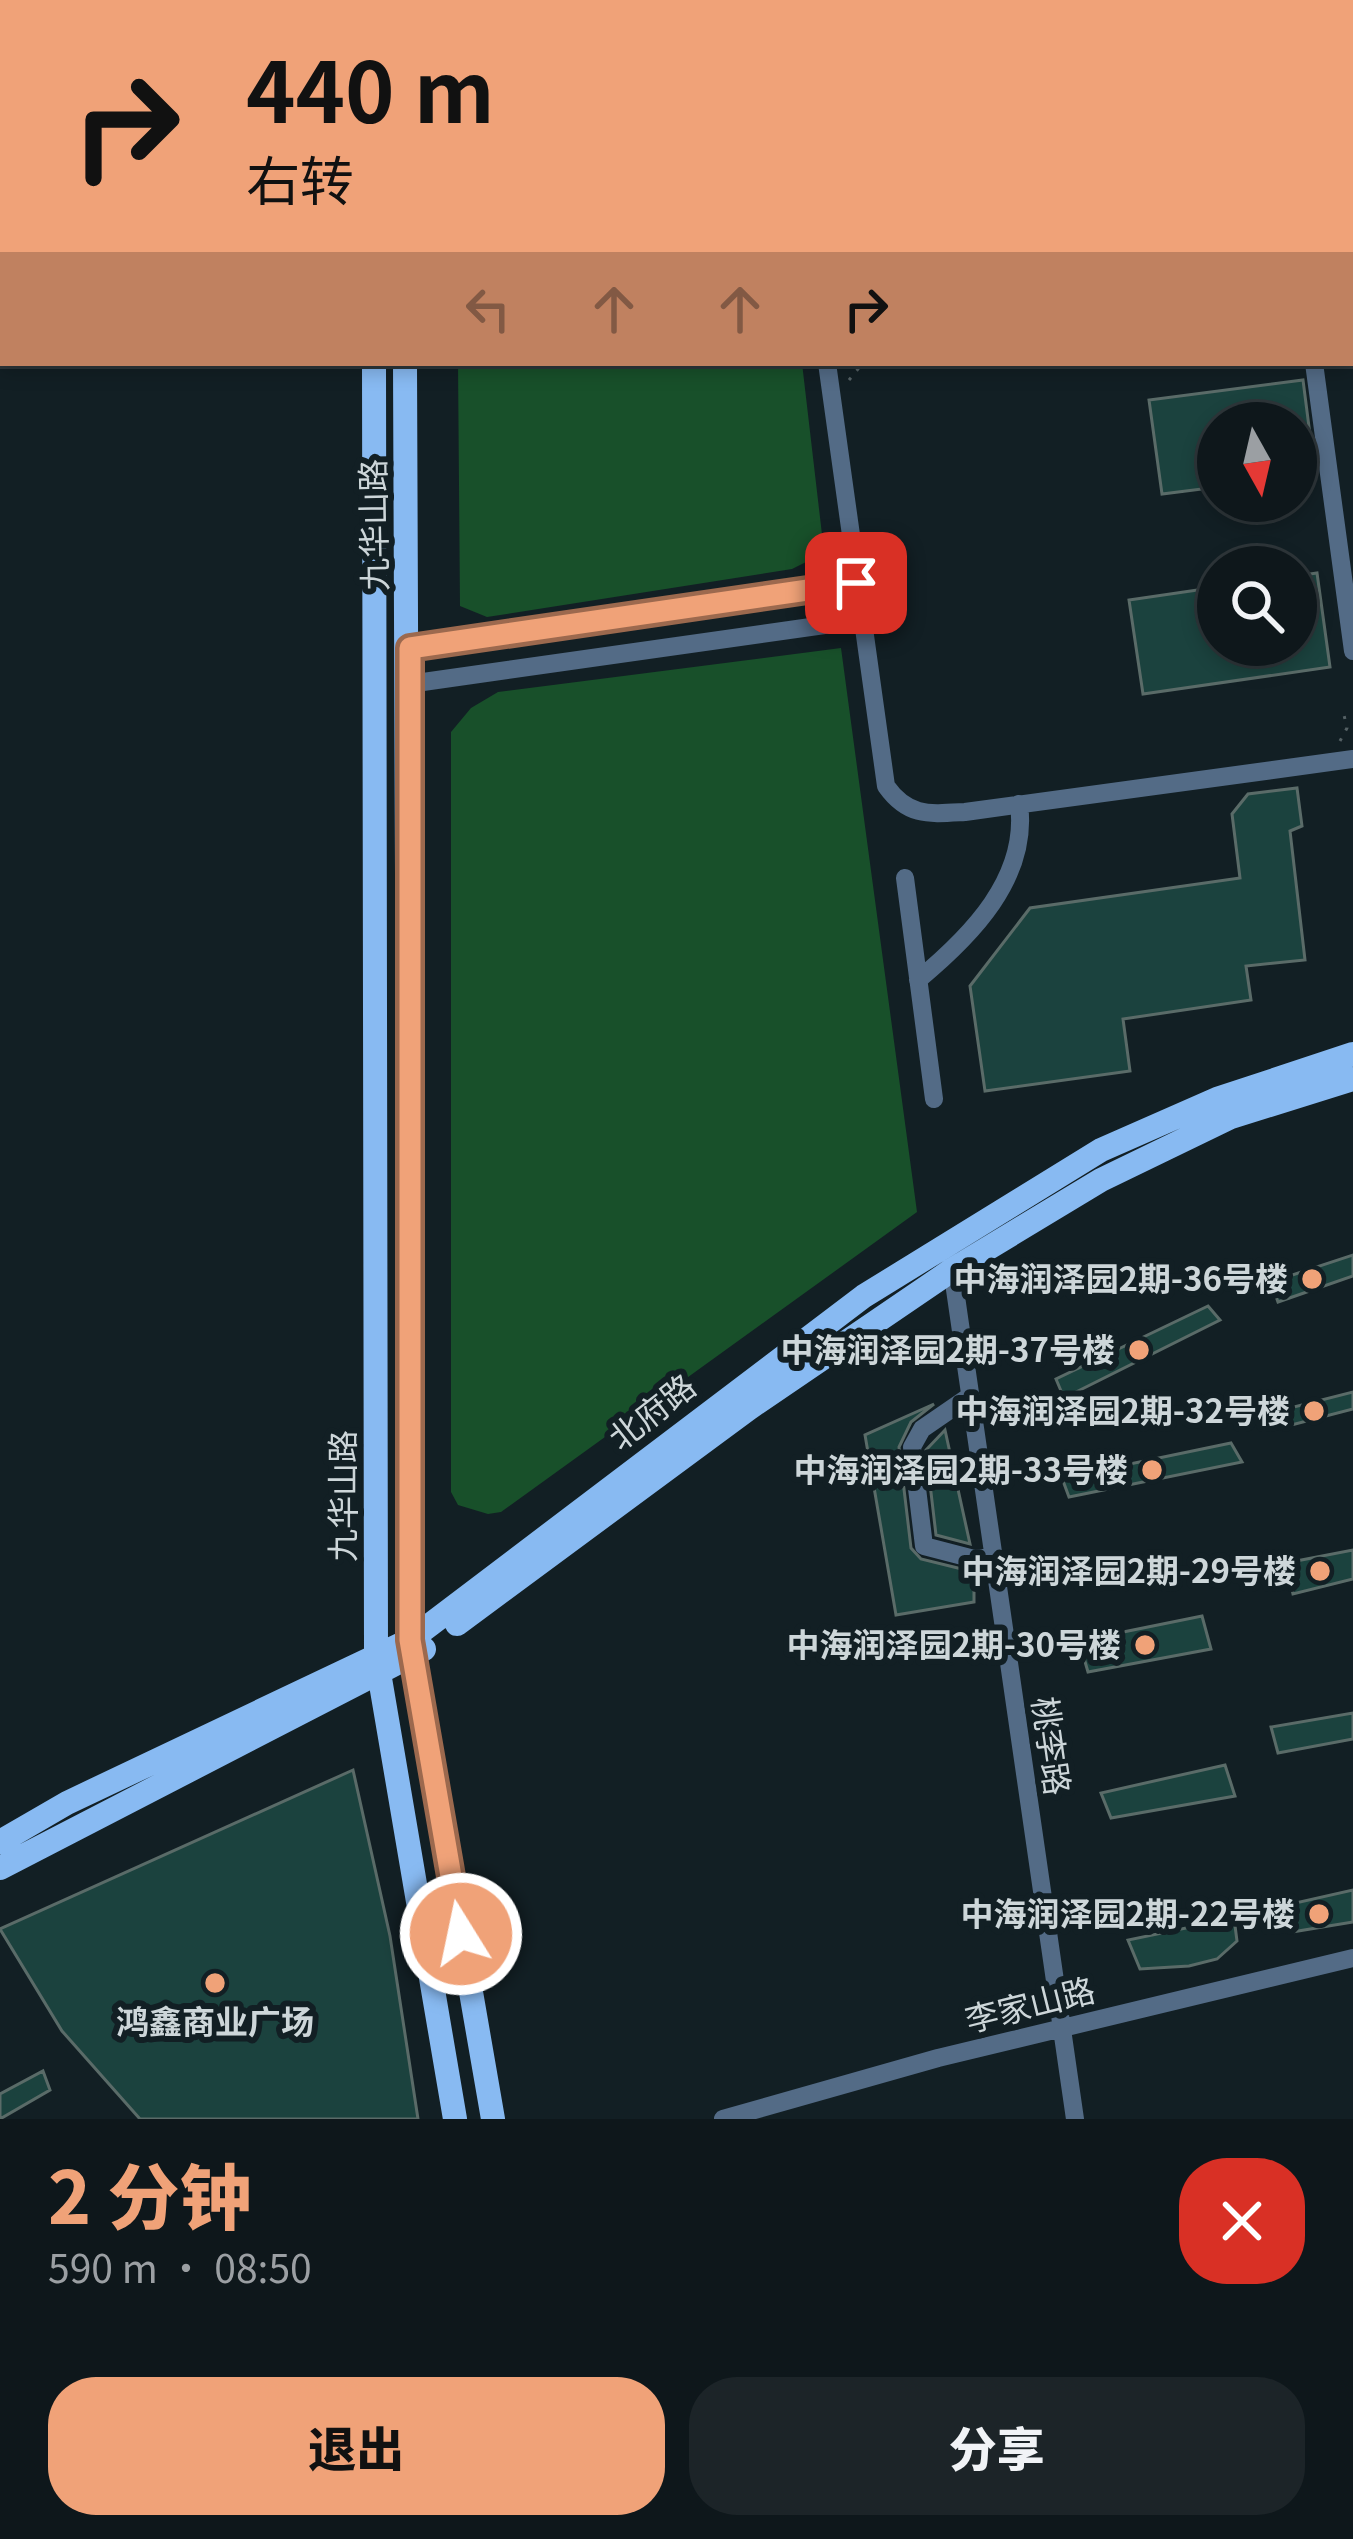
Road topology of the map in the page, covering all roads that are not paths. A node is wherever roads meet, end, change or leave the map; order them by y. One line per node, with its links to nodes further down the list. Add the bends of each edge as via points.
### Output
1 (374, 366): 22 (main road, 九华山路)
2 (404, 366): 7 (main road, 九华山路)
3 (826, 366): 5 (street)
4 (1314, 366): 8 (street)
5 (856, 583): 6 (street); 7 (street)
6 (860, 620): 9 (street); 11 (street, via 886,786 899,805 934,814)
7 (410, 648): 9 (main road, 九华山路)
8 (1353, 651)
9 (409, 684): 21 (main road, 九华山路)
10 (1353, 759): 11 (street)
11 (1019, 804): 13 (street, via 1020,850 1006,880 966,937)
12 (905, 878): 13 (street)
13 (918, 980): 16 (street)
14 (1353, 1054): 17 (main road, 北府路, via 1217,1099 1101,1150)
15 (1353, 1079): 18 (main road, 北府路, via 1231,1117 1101,1180)
16 (934, 1099)
17 (948, 1240): 18 (street, 桃李路); 21 (main road, 北府路, via 740,1386)
18 (952, 1270): 19 (street, 桃李路); 21 (main road, 北府路)
19 (970, 1396): 20 (street, 桃李路); 20 (street, via 922,1429 912,1447 924,1546)
20 (993, 1557): 26 (street, 桃李路)
21 (411, 1649): 22 (main road, 北府路); 28 (main road, 九华山路)
22 (377, 1664): 23 (main road, 北府路, via 68,1803); 24 (main road, 北府路); 27 (main road, 九华山路)
23 (0, 1842)
24 (0, 1868)
25 (1353, 1958): 26 (street, 李家山路)
26 (1062, 2028): 29 (street, 李家山路); 30 (street, 桃李路)
27 (455, 2119)
28 (493, 2119)
29 (724, 2119)
30 (1075, 2119)

